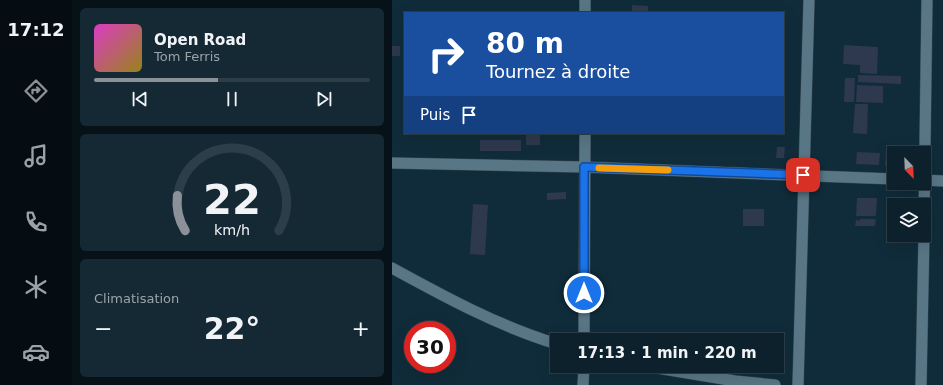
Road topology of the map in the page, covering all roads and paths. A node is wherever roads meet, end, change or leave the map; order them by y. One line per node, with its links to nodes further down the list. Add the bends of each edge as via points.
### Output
1 (585, 0): 4 (street)
2 (809, 0): 9 (street)
3 (927, 0): 6 (street)
4 (585, 12)
5 (585, 134): 8 (street)
6 (925, 146)
7 (392, 163): 8 (street)
8 (584, 167): 9 (street); 15 (street)
9 (803, 175): 10 (street); 23 (street)
10 (887, 178)
11 (931, 180): 12 (street)
12 (943, 181)
13 (924, 242): 24 (street)
14 (392, 268): 16 (street, via 448,299 521,333)
15 (584, 333)
16 (550, 342)
17 (584, 373): 20 (street)
18 (682, 373): 19 (street)
19 (687, 374): 21 (street); 22 (street)
20 (583, 385)
21 (687, 385)
22 (775, 385)
23 (798, 385)
24 (921, 385)

